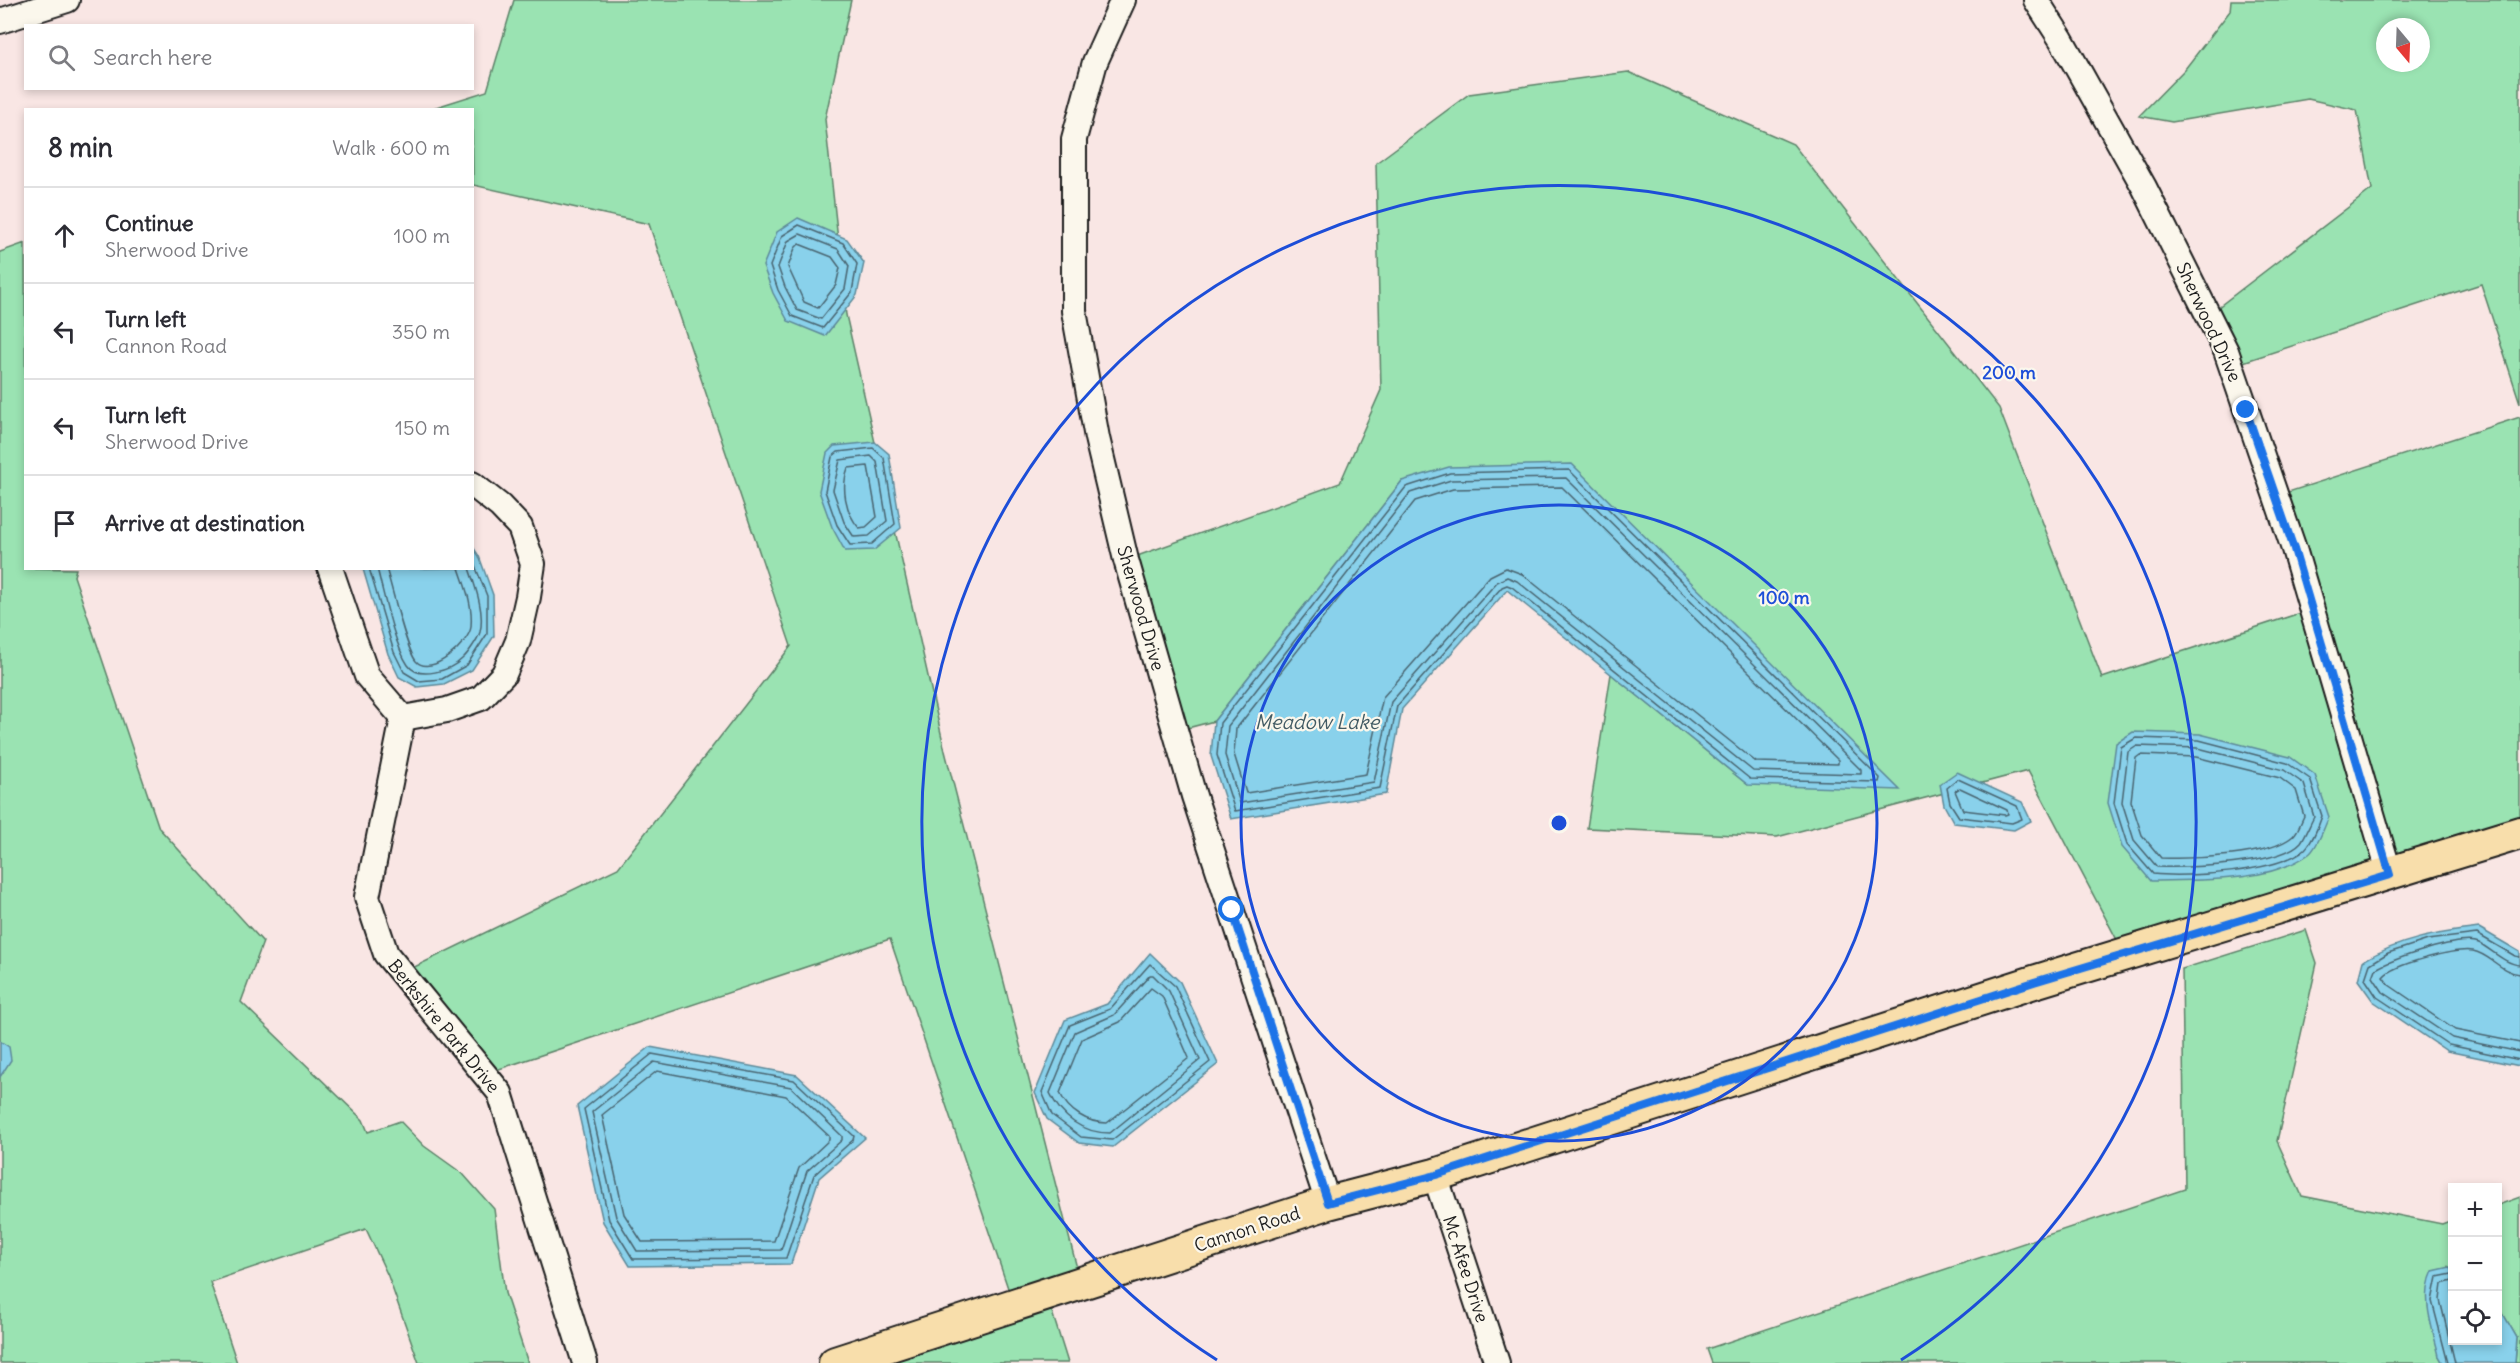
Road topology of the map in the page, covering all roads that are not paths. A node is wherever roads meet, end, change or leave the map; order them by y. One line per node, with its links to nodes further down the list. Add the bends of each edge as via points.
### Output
1 (67, 0): 4 (street)
2 (1123, 0): 11 (street, Sherwood Drive, via 1095,62 1074,139 1074,311 1097,438 1194,796)
3 (2036, 0): 9 (street, Sherwood Drive, via 2144,187 2226,351 2294,549)
4 (0, 21)
5 (474, 486): 7 (street, via 520,527 532,564 518,641 504,674 481,698 447,710)
6 (331, 570): 7 (street, via 367,676)
7 (403, 718): 12 (street, Berkshire Park Drive, via 367,897 386,954 500,1093)
8 (2520, 833): 9 (main road, Cannon Road)
9 (2390, 875): 10 (main road, Cannon Road, via 2034,982)
10 (1436, 1175): 11 (main road, Cannon Road); 14 (street, Mc Afee Drive)
11 (1328, 1203): 13 (main road, Cannon Road)
12 (585, 1363)
13 (835, 1363)
14 (1497, 1363)

